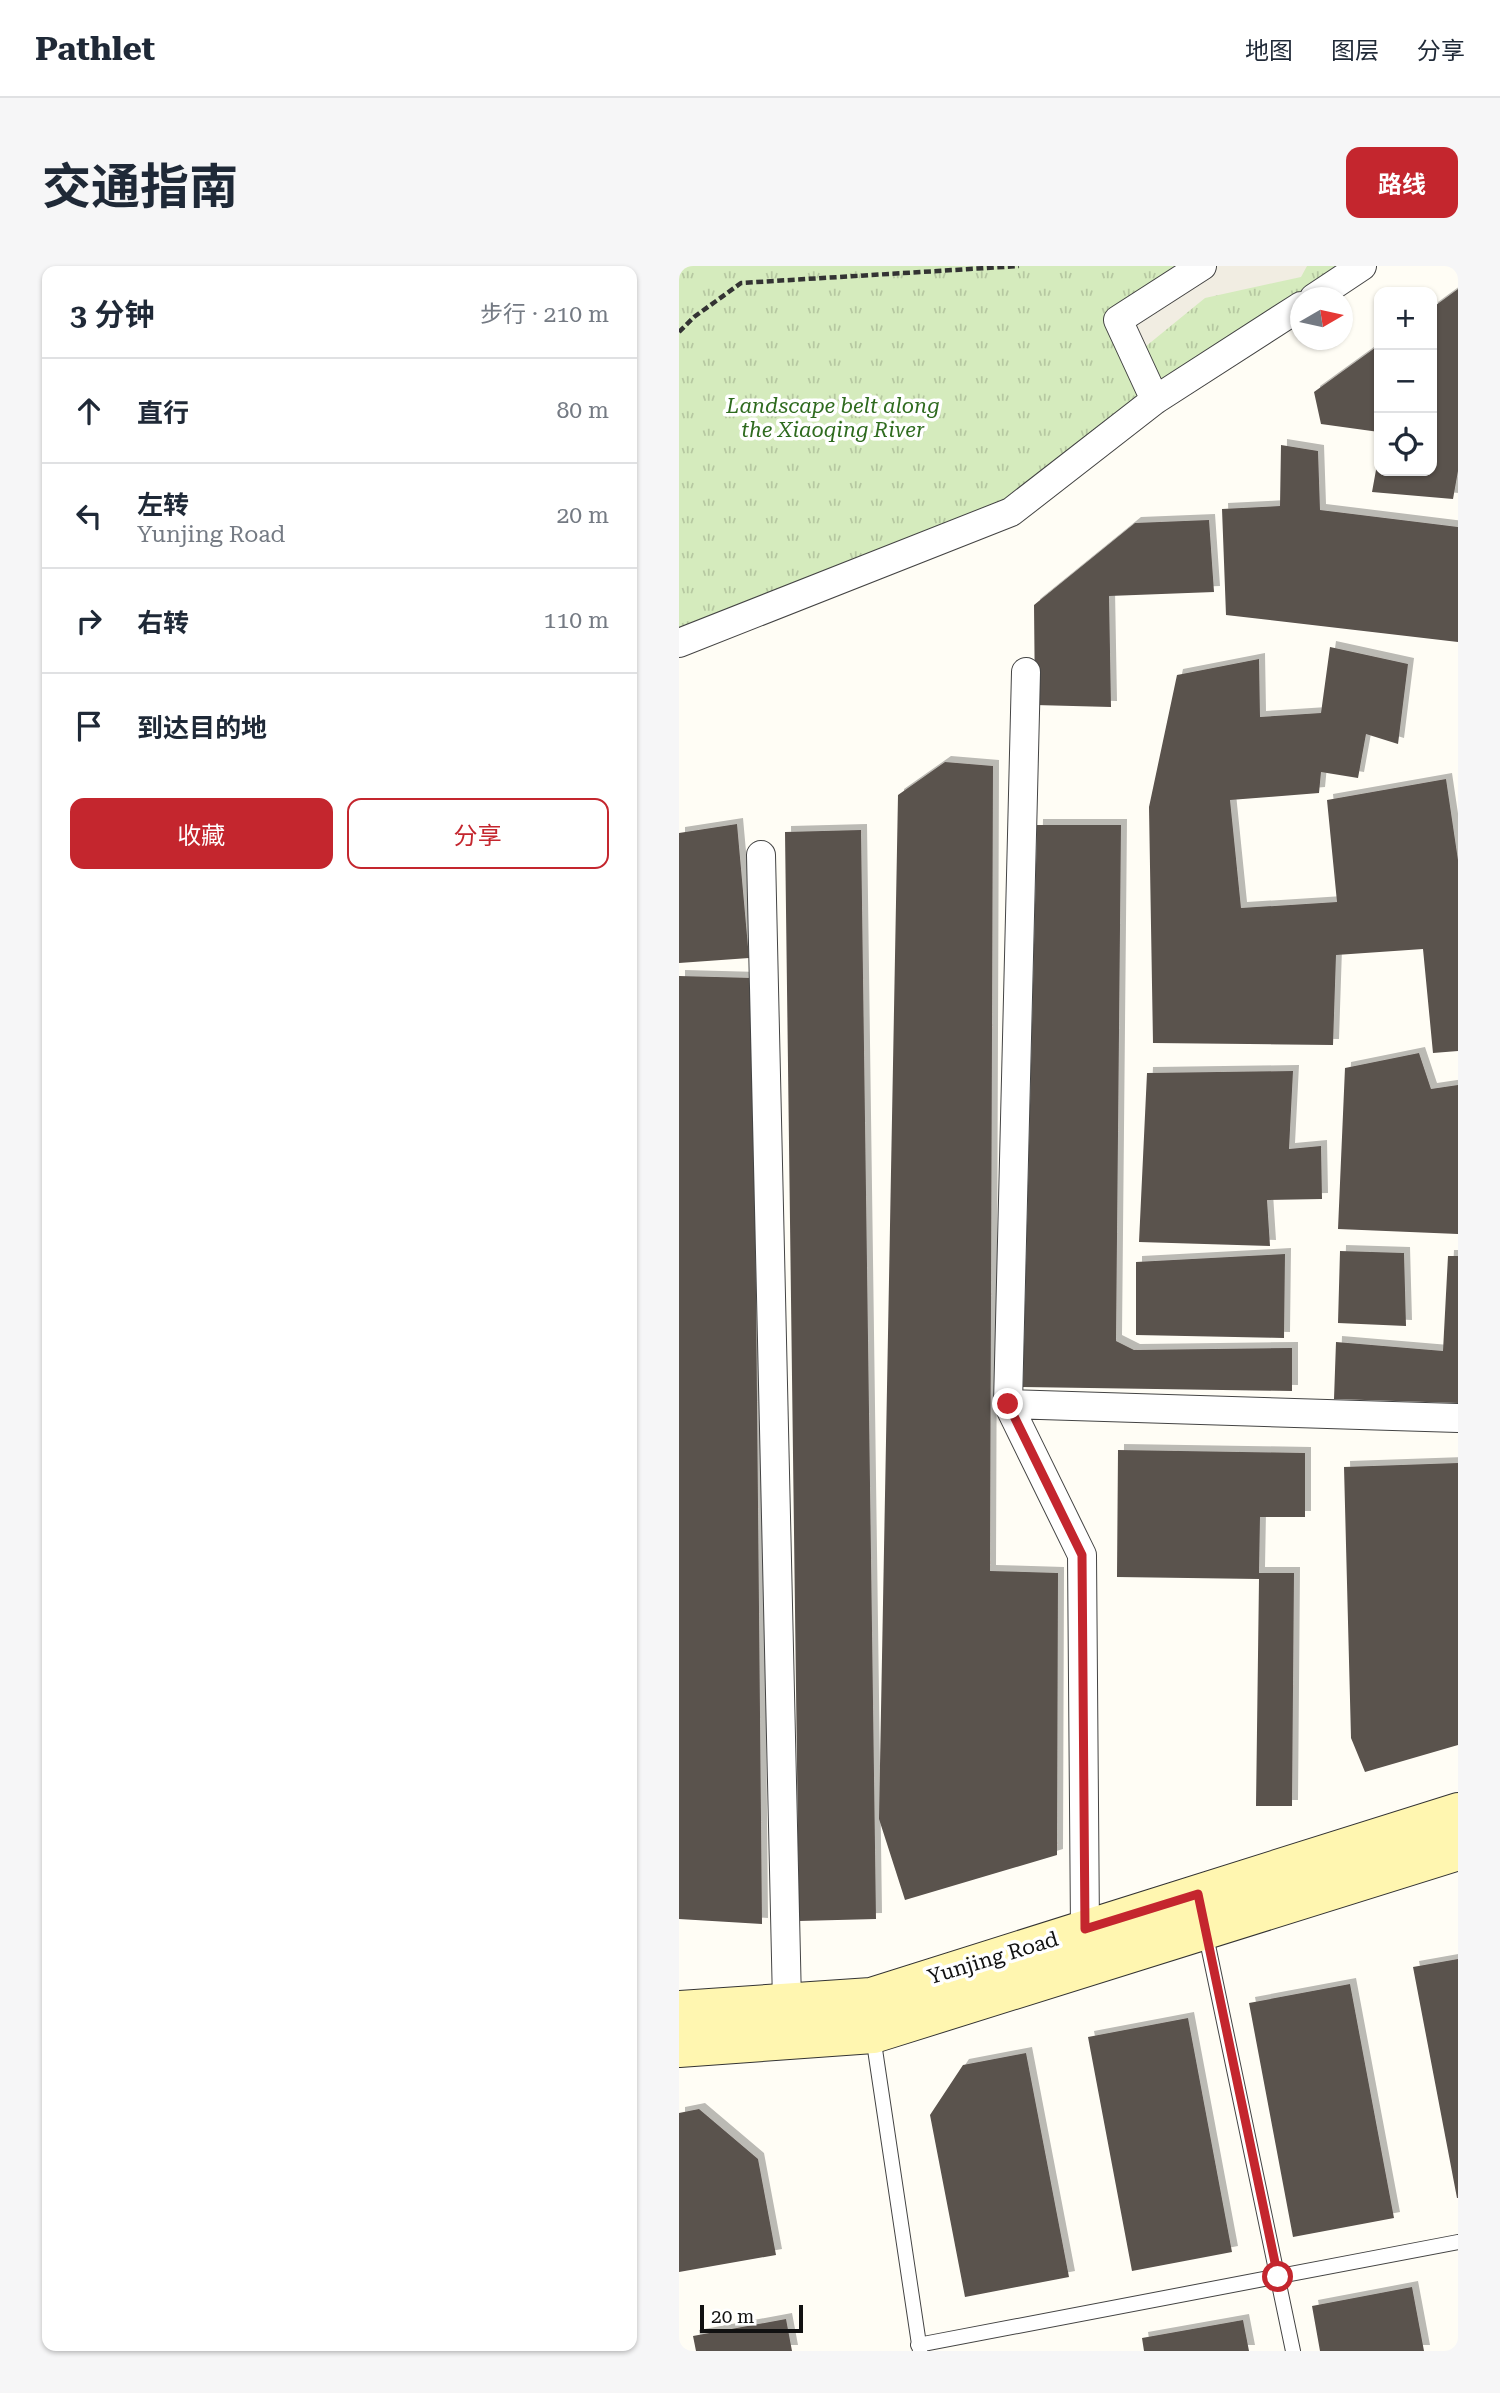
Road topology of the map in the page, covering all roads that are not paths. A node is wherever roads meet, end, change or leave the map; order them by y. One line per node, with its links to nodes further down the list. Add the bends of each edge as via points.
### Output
1 (1202, 266): 5 (street, via 1118,320)
2 (1362, 266): 3 (street)
3 (1330, 287)
4 (1290, 312): 5 (street)
5 (1155, 400): 6 (street, via 1011,512)
6 (679, 643)
7 (1026, 672): 9 (street)
8 (761, 855): 15 (street)
9 (1008, 1404): 10 (street); 14 (street, via 1082,1555)
10 (1458, 1419)
11 (1458, 1812): 13 (street, Yunjing Road)
12 (1458, 1851): 13 (street, Yunjing Road)
13 (1201, 1911): 14 (street, Yunjing Road); 17 (street, Yunjing Road); 20 (lane)
14 (1085, 1929): 17 (street, Yunjing Road)
15 (787, 2003): 16 (street, Yunjing Road); 17 (street, Yunjing Road)
16 (679, 2010)
17 (872, 2015): 18 (street, Yunjing Road); 21 (lane)
18 (679, 2048)
19 (1458, 2242): 20 (lane)
20 (1278, 2277): 21 (lane); 22 (lane)
21 (919, 2348)
22 (1293, 2351)

